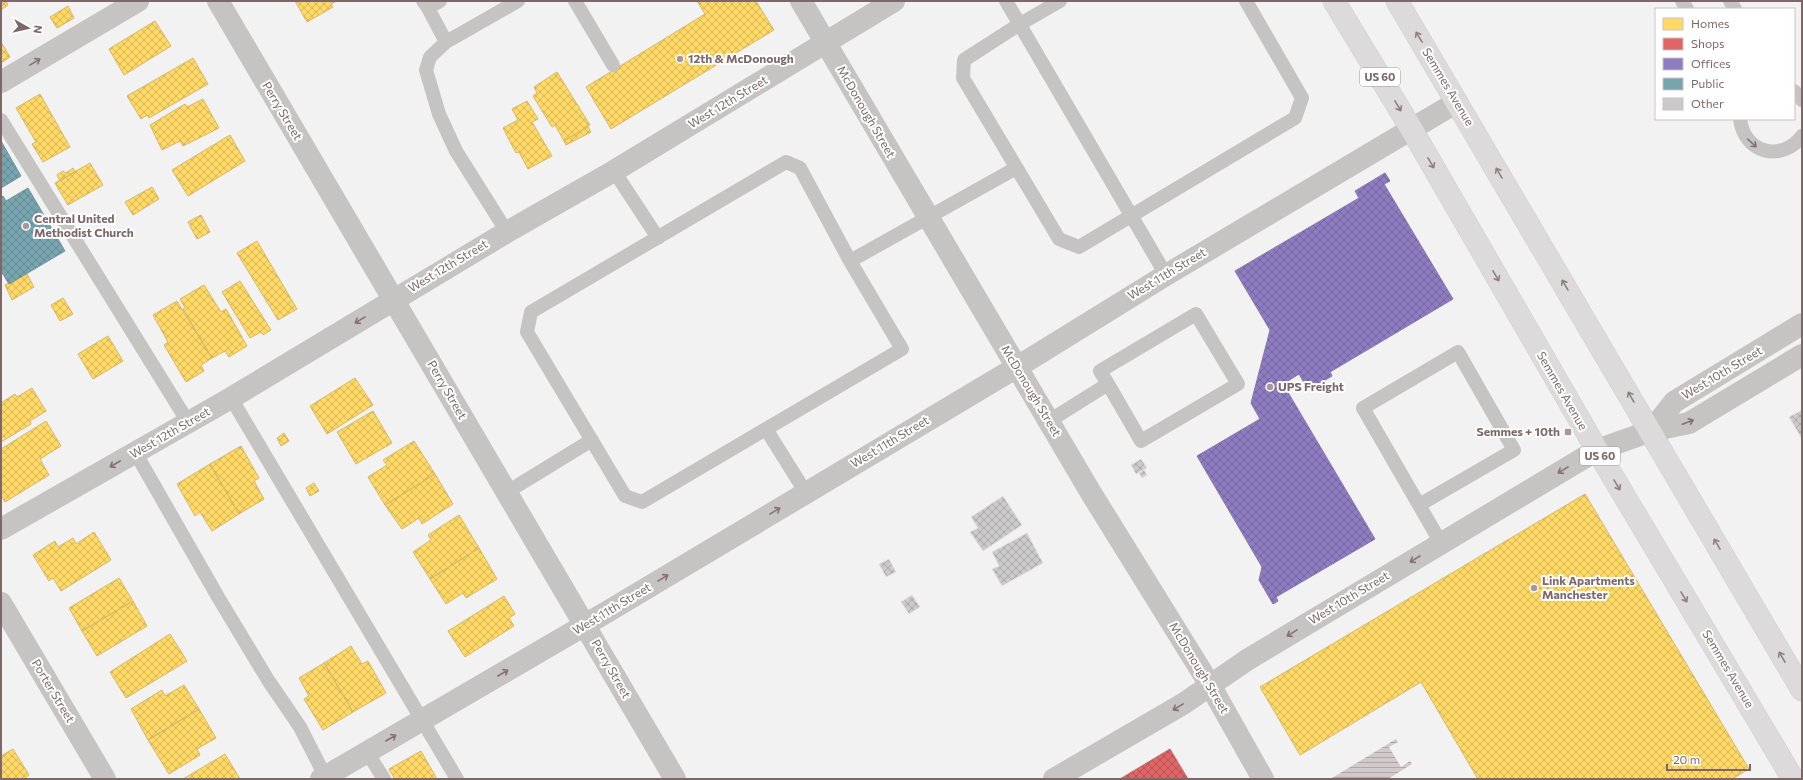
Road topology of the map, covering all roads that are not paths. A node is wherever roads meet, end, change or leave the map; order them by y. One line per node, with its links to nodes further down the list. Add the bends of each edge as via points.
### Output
1 (138, 1): 18 (street, one-way to 1)
2 (218, 1): 34 (street, Perry Street)
3 (440, 1): 13 (lane)
4 (518, 1): 15 (lane)
5 (575, 1): 17 (lane)
6 (801, 1): 16 (street, McDonough Street)
7 (894, 1): 16 (street, West 12th Street)
8 (1006, 1): 14 (lane)
9 (1060, 1): 14 (lane)
10 (1246, 1): 28 (lane, via 1302,98 1295,118)
11 (1334, 1): 24 (main road, Semmes Avenue / US 60, one-way to 24)
12 (1397, 1): 21 (main road, Semmes Avenue, one-way to 12)
13 (426, 5): 15 (lane)
14 (1020, 24): 26 (lane, via 964,60 963,78); 28 (lane)
15 (446, 42): 30 (lane, via 430,57 426,70 429,84 456,151)
16 (826, 42): 27 (street, West 12th Street); 29 (street, McDonough Street)
17 (612, 65)
18 (1, 82)
19 (1795, 92): 20 (lane)
20 (1802, 100)
21 (1457, 102): 24 (street, West 11th Street); 43 (main road, Semmes Avenue, one-way to 21)
22 (1, 120): 41 (lane)
23 (1740, 120): 25 (lane, one-way to 25, via 1742,131 1749,141 1767,151 1778,152 1788,149)
24 (1412, 130): 33 (street, West 11th Street); 45 (main road, Semmes Avenue / US 60, one-way to 45)
25 (1802, 136)
26 (1016, 168): 28 (lane, via 1059,239 1078,247); 29 (lane)
27 (614, 171): 30 (street, West 12th Street); 31 (lane)
28 (1132, 217): 33 (lane)
29 (929, 218): 32 (lane); 37 (street, McDonough Street)
30 (507, 232): 34 (street, West 12th Street)
31 (658, 238): 32 (lane, via 786,162 800,168); 44 (lane, via 531,312 527,332)
32 (850, 261): 42 (lane, via 902,349)
33 (1166, 274): 37 (street, West 11th Street)
34 (393, 299): 39 (street, West 12th Street, one-way to 39); 47 (street, Perry Street)
35 (1802, 324): 43 (street, West 10th Street, via 1674,402)
36 (1802, 355): 43 (street, West 10th Street, one-way to 36, via 1689,423)
37 (1017, 367): 40 (street, McDonough Street); 48 (street, West 11th Street)
38 (1108, 384): 38 (lane, via 1141,441 1238,384 1196,314 1100,371); 40 (lane)
39 (231, 398): 41 (street, West 12th Street); 56 (lane)
40 (1049, 421): 54 (street, McDonough Street)
41 (188, 422): 46 (street, West 12th Street)
42 (766, 429): 44 (lane, via 642,502 625,496); 48 (lane)
43 (1650, 430): 45 (street, West 10th Street); 55 (main road, Semmes Avenue, one-way to 43)
44 (592, 440): 47 (lane)
45 (1596, 450): 51 (street, West 10th Street, one-way to 51); 66 (main road, Semmes Avenue / US 60, one-way to 66)
46 (135, 452): 50 (street, West 12th Street, one-way to 50); 59 (lane, via 245,642 300,727)
47 (507, 492): 53 (street, Perry Street)
48 (806, 493): 53 (street, West 11th Street, one-way to 48)
49 (1419, 505): 49 (lane, via 1363,408 1458,352 1514,450); 51 (lane)
50 (1, 529)
51 (1441, 543): 54 (street, West 10th Street, one-way to 54)
52 (1, 603): 60 (street, Porter Street)
53 (585, 625): 56 (street, West 11th Street, one-way to 53); 63 (street, Perry Street)
54 (1210, 685): 64 (street, West 10th Street, one-way to 64, via 1183,704); 65 (street, McDonough Street)
55 (1802, 690)
56 (423, 719): 57 (street, West 11th Street, one-way to 56); 62 (lane)
57 (367, 752): 59 (street, West 11th Street); 61 (lane)
58 (1802, 773): 66 (street)
59 (323, 778)
60 (105, 779)
61 (384, 779)
62 (457, 779)
63 (675, 779)
64 (1054, 779)
65 (1263, 779)
66 (1793, 779)

